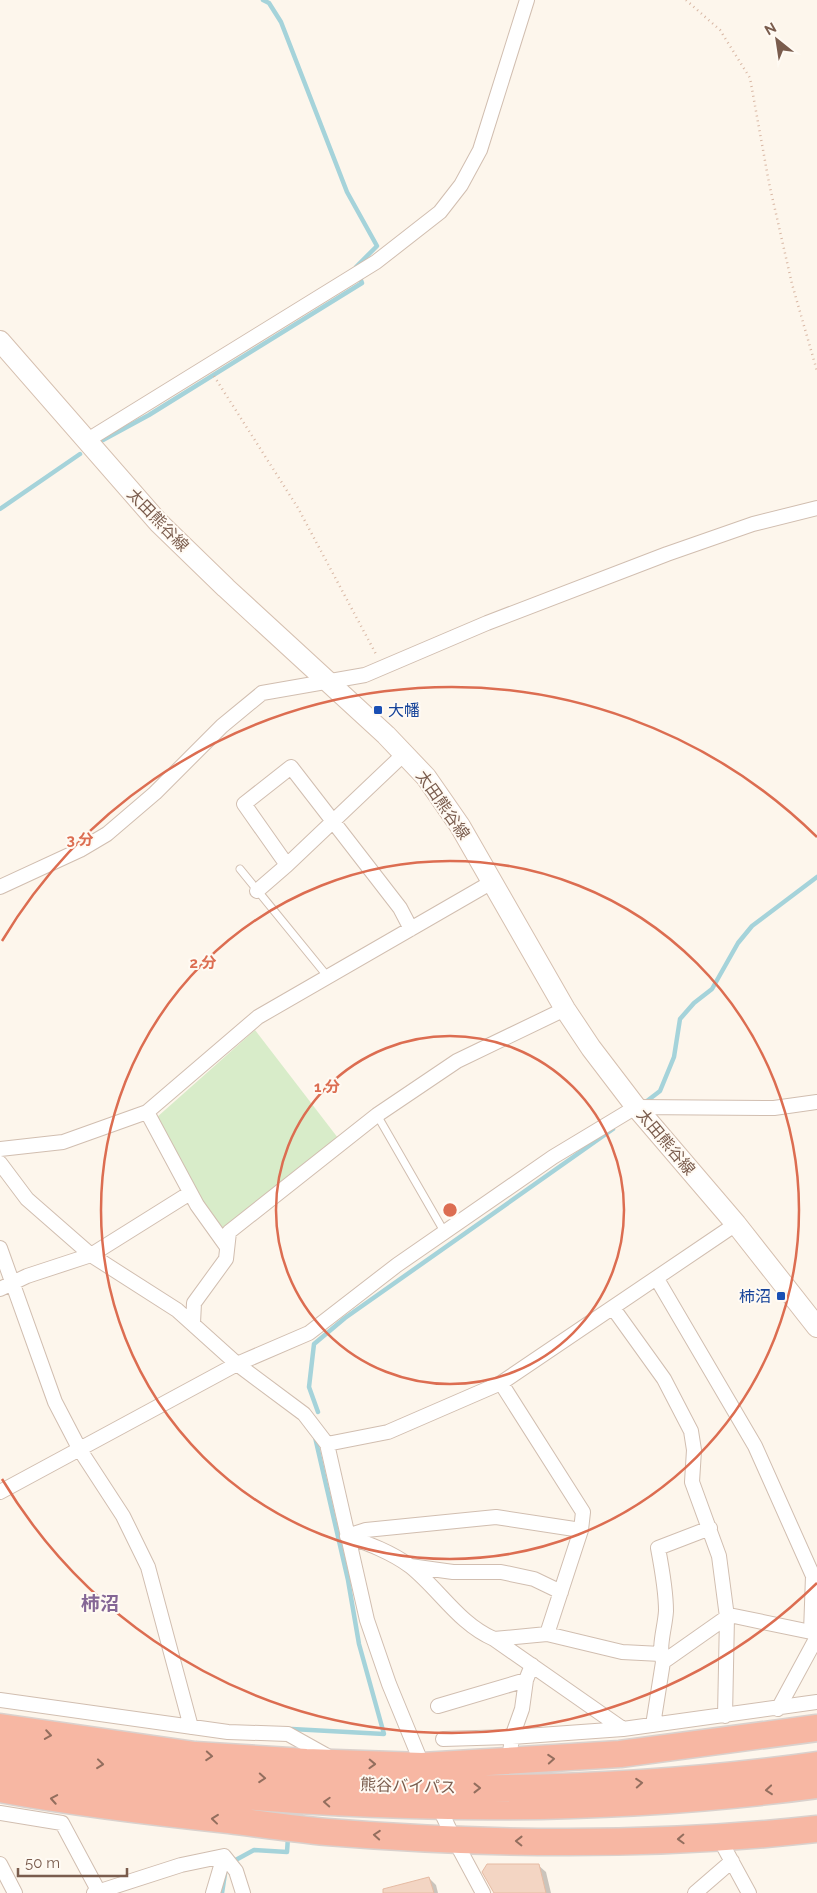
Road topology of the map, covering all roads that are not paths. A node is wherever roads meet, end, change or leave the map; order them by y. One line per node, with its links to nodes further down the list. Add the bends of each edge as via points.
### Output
1 (528, 0): 3 (street, via 480,150 461,185 440,212 350,279)
2 (0, 341): 3 (main road, 太田熊谷線)
3 (86, 441): 5 (main road, 太田熊谷線, via 184,548)
4 (817, 508): 5 (street, via 753,524 667,554 487,623 365,675)
5 (331, 683): 6 (main road, 太田熊谷線); 11 (street, via 262,692 107,834)
6 (406, 753): 7 (street); 10 (main road, 太田熊谷線, via 443,800)
7 (333, 822): 8 (street); 8 (street, via 291,767 244,804); 13 (street, via 400,908)
8 (287, 865): 12 (street)
9 (240, 869): 12 (lane)
10 (492, 882): 13 (street); 15 (main road, 太田熊谷線)
11 (0, 887)
12 (257, 891): 14 (lane)
13 (411, 930): 14 (street)
14 (328, 977): 18 (street, via 258,1017)
15 (565, 1009): 17 (main road, 太田熊谷線); 19 (street, via 456,1060)
16 (817, 1102): 17 (street, via 774,1108)
17 (636, 1107): 23 (main road, 太田熊谷線); 24 (street, via 553,1157)
18 (147, 1112): 20 (street, via 63,1142); 22 (street)
19 (377, 1115): 24 (lane); 25 (street, via 229,1232)
20 (0, 1149)
21 (0, 1163): 27 (street, via 27,1199)
22 (190, 1193): 25 (street); 27 (street)
23 (736, 1224): 28 (street); 33 (main road, 太田熊谷線)
24 (446, 1233): 34 (street, via 397,1265 310,1333)
25 (227, 1247): 32 (street, via 226,1259 194,1303)
26 (0, 1248): 29 (street)
27 (91, 1256): 29 (street); 32 (street, via 178,1310)
28 (657, 1279): 31 (street); 46 (street, via 756,1446 813,1576)
29 (14, 1283): 30 (street); 37 (street, via 55,1402)
30 (0, 1290)
31 (613, 1308): 35 (street); 39 (street, via 664,1379 691,1431 694,1450 692,1482)
32 (193, 1323): 34 (street)
33 (817, 1327)
34 (237, 1364): 36 (street, via 304,1414); 37 (street)
35 (501, 1383): 36 (street, via 388,1432); 40 (street, via 583,1512)
36 (327, 1444): 41 (street)
37 (80, 1450): 38 (street); 57 (street, via 123,1516 148,1567)
38 (0, 1492)
39 (710, 1528): 44 (street, via 719,1556); 48 (street, via 658,1548 666,1604)
40 (581, 1530): 41 (street, via 496,1517 366,1530); 43 (street)
41 (347, 1536): 42 (street, via 383,1549); 68 (street, via 367,1620)
42 (410, 1566): 43 (street, via 453,1572 501,1572 534,1579); 47 (street, via 478,1632)
43 (561, 1592): 45 (street)
44 (728, 1617): 46 (street); 48 (street); 55 (street)
45 (547, 1634): 47 (street); 48 (street)
46 (815, 1634): 54 (street)
47 (494, 1639): 49 (street)
48 (662, 1658): 56 (street)
49 (532, 1665): 50 (street); 60 (street)
50 (526, 1680): 53 (street); 63 (street)
51 (0, 1700): 57 (street)
52 (817, 1702): 54 (street)
53 (438, 1706)
54 (778, 1709): 55 (street)
55 (725, 1716): 56 (street)
56 (653, 1725): 60 (street)
57 (191, 1726): 64 (street, via 228,1732 288,1734)
58 (0, 1728): 64 (highway, one-way to 64, via 195,1755)
59 (817, 1728): 63 (highway, one-way to 59, via 629,1753)
60 (623, 1729): 63 (street)
61 (443, 1739): 63 (street)
62 (0, 1748): 68 (highway, 熊谷バイパス, one-way to 68, via 89,1763 222,1776)
63 (511, 1749): 68 (highway)
64 (341, 1763): 68 (highway, one-way to 68)
65 (817, 1765): 68 (highway, 熊谷バイパス, one-way to 65, via 600,1785)
66 (0, 1769): 68 (highway, 熊谷バイパス, one-way to 66, via 234,1796 104,1784)
67 (817, 1784): 68 (highway, 熊谷バイパス, one-way to 68, via 606,1804 505,1808)
68 (431, 1787): 73 (street)
69 (0, 1789): 73 (highway, one-way to 69, via 325,1832 77,1803)
70 (0, 1813): 78 (street, via 62,1822)
71 (817, 1829): 72 (highway)
72 (719, 1838): 73 (highway, one-way to 73, via 584,1842); 75 (street)
73 (454, 1839): 82 (street)
74 (224, 1856): 77 (street, via 181,1865); 80 (street); 81 (street, via 236,1871)
75 (732, 1861): 83 (street); 84 (street)
76 (0, 1864): 79 (street)
77 (121, 1890): 78 (street)
78 (98, 1892)
79 (15, 1893)
80 (213, 1893)
81 (243, 1893)
82 (483, 1893)
83 (695, 1893)
84 (749, 1893)

